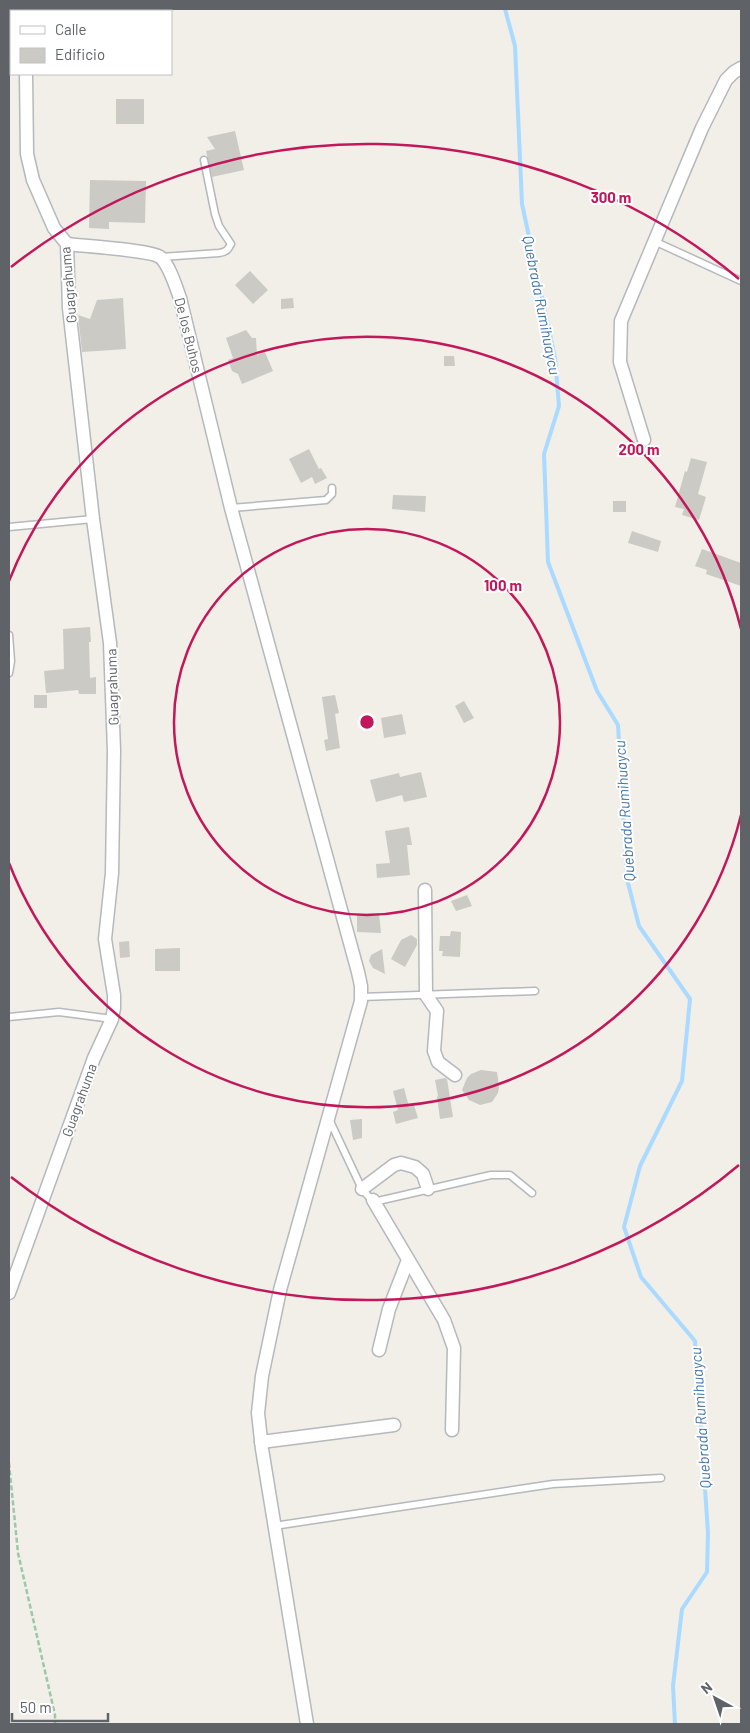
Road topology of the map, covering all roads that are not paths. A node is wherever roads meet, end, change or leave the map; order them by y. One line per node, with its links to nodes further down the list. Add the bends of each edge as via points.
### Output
1 (741, 68): 4 (street, via 726,80)
2 (26, 75): 5 (street, Guagrahuma, via 27,154 33,180 54,228)
3 (204, 160): 6 (lane, via 215,214 231,244 226,252)
4 (654, 241): 7 (lane); 8 (street, via 621,321 620,362)
5 (67, 244): 6 (street, via 147,252); 11 (street, Guagrahuma, via 69,308)
6 (160, 257): 10 (street, De los Buhos, via 174,278 180,298)
7 (741, 281)
8 (644, 440)
9 (332, 488): 10 (lane, via 332,494 326,500)
10 (231, 508): 18 (street, De los Buhos, via 358,972)
11 (93, 519): 12 (lane); 20 (street, Guagrahuma, via 110,643 113,713 112,873 105,939 114,995)
12 (9, 527)
13 (9, 635): 14 (lane)
14 (9, 673)
15 (425, 890): 17 (street)
16 (535, 991): 17 (lane)
17 (426, 995): 18 (lane); 21 (street, via 436,1011 434,1050 438,1062)
18 (361, 996): 22 (street)
19 (9, 1017): 20 (lane, via 59,1012)
20 (112, 1019): 28 (street, Guagrahuma, via 94,1058)
21 (456, 1075)
22 (328, 1118): 23 (lane); 32 (street, via 280,1290 262,1376 258,1413)
23 (362, 1189): 24 (street, via 401,1163 415,1167 423,1174); 26 (lane)
24 (428, 1190): 25 (lane, via 492,1175 510,1175); 26 (lane)
25 (532, 1193)
26 (373, 1200): 27 (street)
27 (408, 1260): 29 (street, via 389,1310); 31 (street, via 444,1320 454,1348)
28 (9, 1293)
29 (379, 1350)
30 (394, 1425): 32 (street)
31 (452, 1430)
32 (261, 1442): 34 (street)
33 (661, 1478): 34 (lane, via 553,1484)
34 (274, 1526): 35 (street)
35 (306, 1724)

